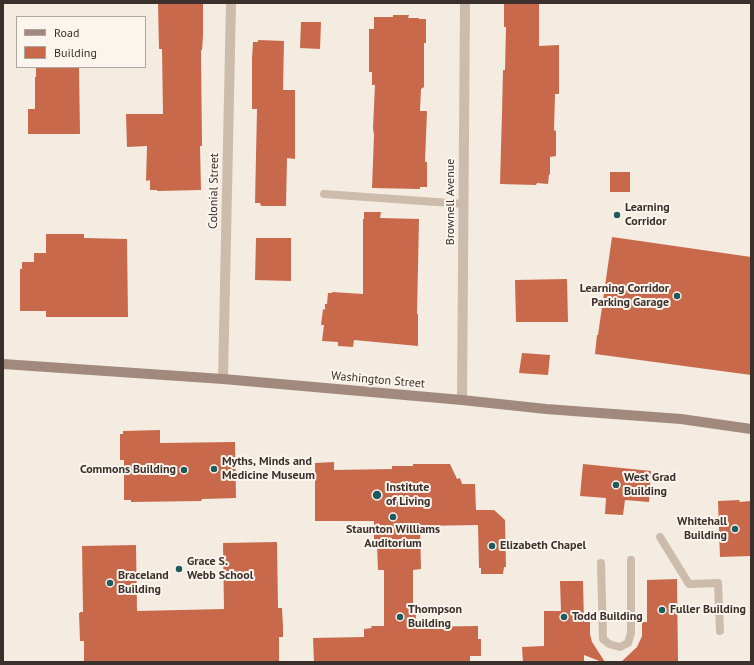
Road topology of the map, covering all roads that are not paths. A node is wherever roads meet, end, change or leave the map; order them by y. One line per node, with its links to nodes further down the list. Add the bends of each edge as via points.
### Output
1 (231, 3): 6 (street, Colonial Street)
2 (465, 3): 4 (street, Brownell Avenue)
3 (324, 194): 4 (lane)
4 (464, 204): 7 (street, Brownell Avenue)
5 (3, 364): 6 (main road, Washington Street)
6 (223, 380): 7 (main road, Washington Street)
7 (462, 400): 8 (main road, Washington Street)
8 (751, 429)
9 (660, 538): 12 (lane, via 689,584 718,583)
10 (631, 560): 11 (lane, via 631,633 628,643 620,647 603,639)
11 (601, 562)
12 (720, 631)

